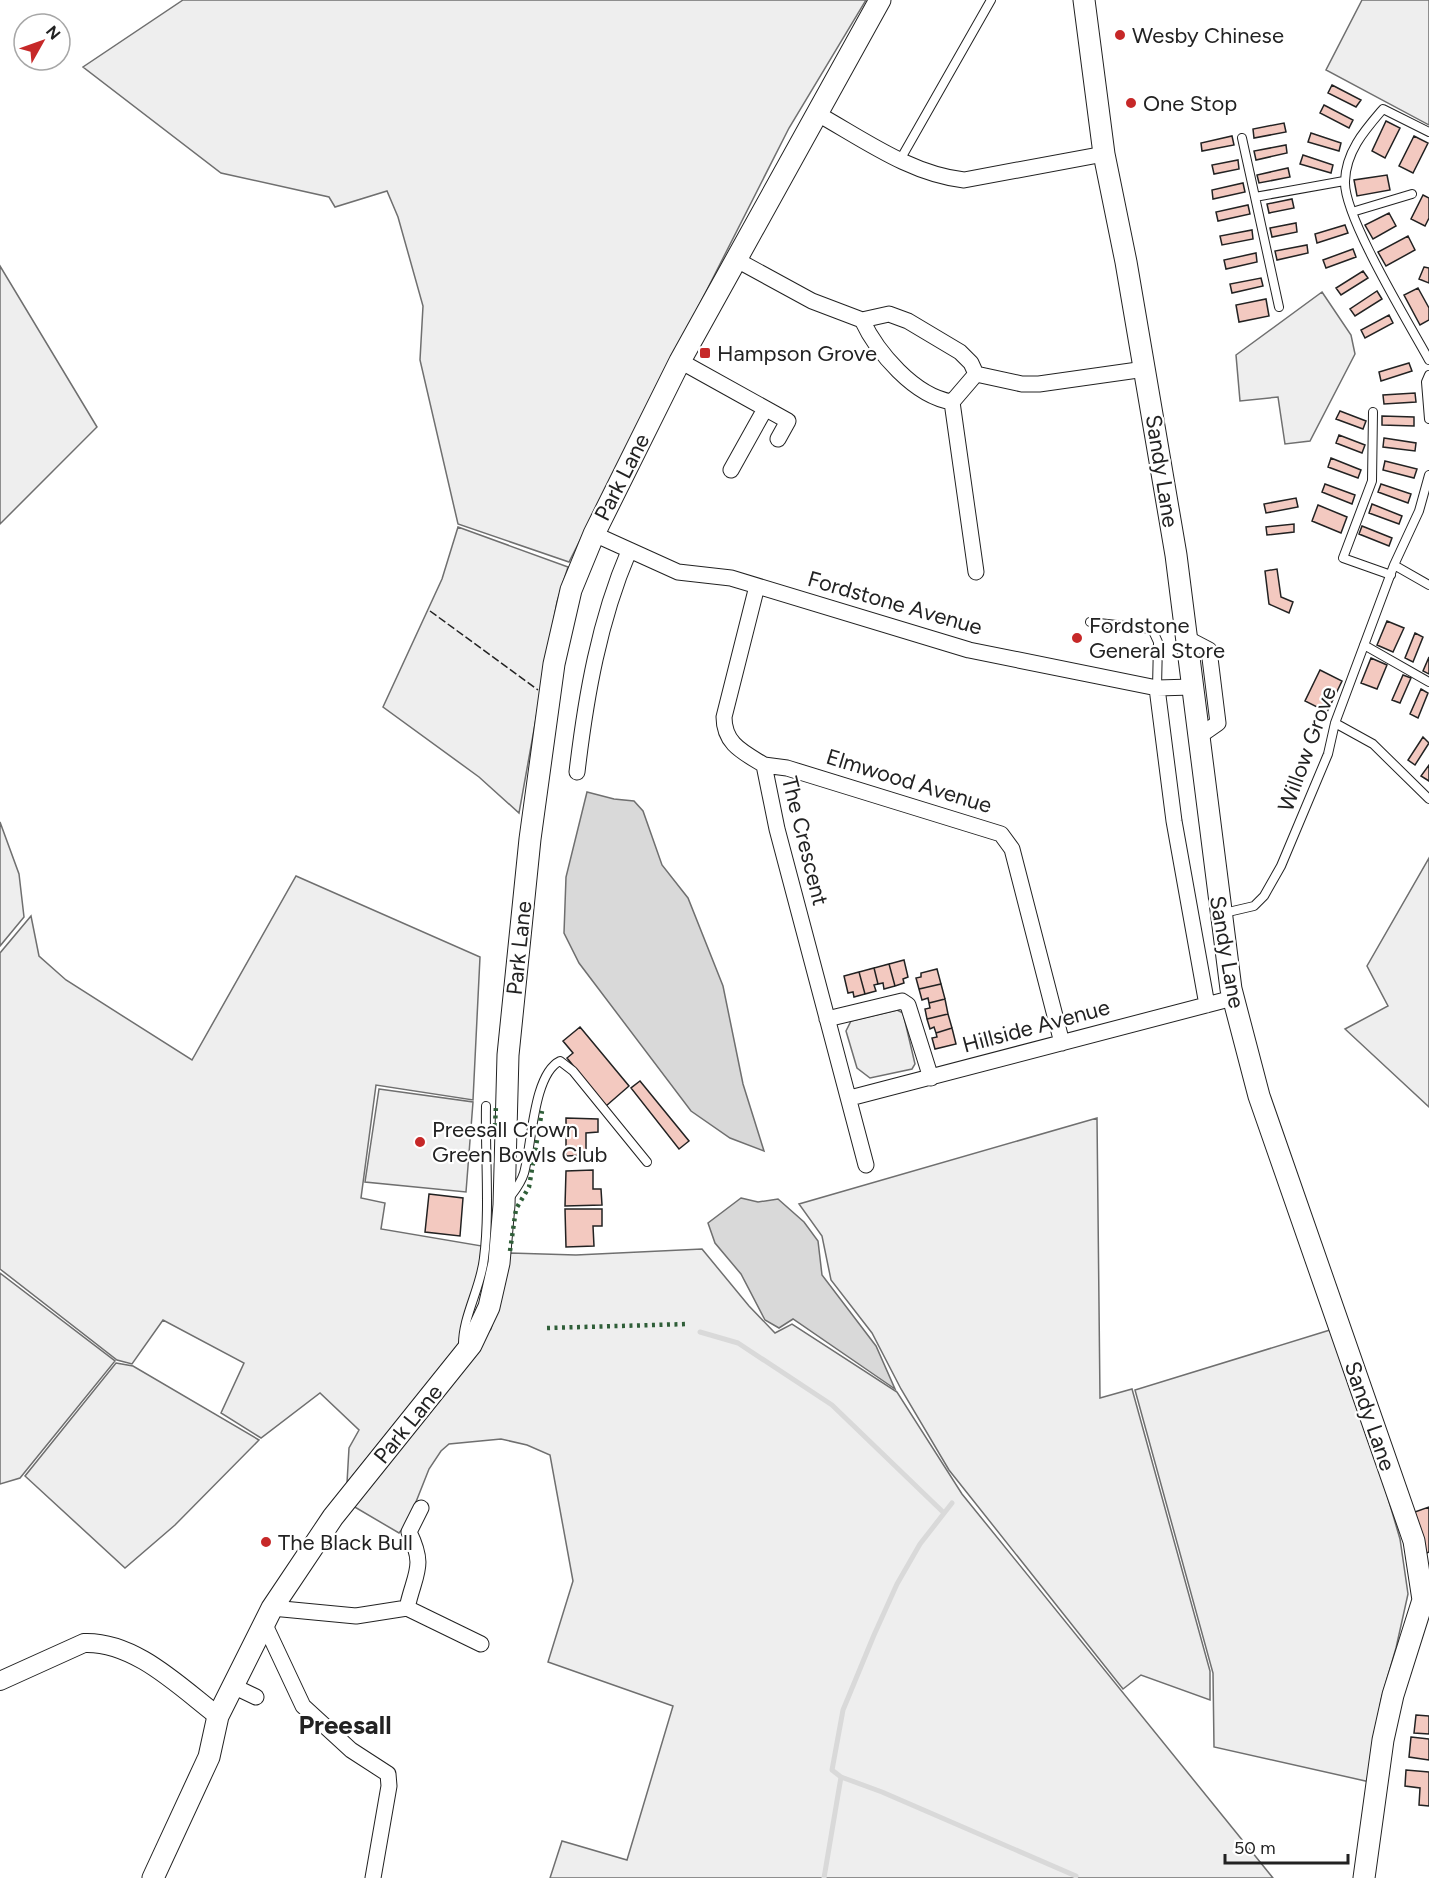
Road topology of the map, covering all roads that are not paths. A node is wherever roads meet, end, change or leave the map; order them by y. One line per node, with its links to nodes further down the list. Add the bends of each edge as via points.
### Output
1 (880, 0): 4 (main road, Park Lane)
2 (992, 0): 8 (lane)
3 (1084, 0): 7 (main road, Sandy Lane)
4 (816, 113): 8 (street); 13 (main road, Park Lane)
5 (1429, 132): 9 (lane, via 1383,109 1356,140)
6 (1242, 138): 11 (lane)
7 (1104, 154): 8 (street, via 964,180 942,177); 18 (main road, Sandy Lane)
8 (900, 160)
9 (1344, 181): 11 (lane); 12 (lane)
10 (1412, 194): 12 (lane)
11 (1255, 197): 14 (lane)
12 (1352, 212): 16 (lane)
13 (735, 259): 15 (street, via 812,301); 17 (main road, Park Lane)
14 (1279, 307)
15 (862, 320): 19 (street, via 889,314 918,326 960,352); 21 (street, via 880,353 894,367 941,400)
16 (1429, 360)
17 (680, 361): 22 (street); 28 (main road, Park Lane)
18 (1145, 369): 19 (street, via 1039,384); 36 (main road, Sandy Lane)
19 (976, 374): 21 (street)
20 (1429, 375): 24 (lane)
21 (952, 402): 31 (street)
22 (765, 409): 25 (street, via 788,421); 26 (street)
23 (1373, 412): 32 (lane, via 1372,481 1343,558)
24 (1429, 419)
25 (778, 439)
26 (731, 470)
27 (1429, 475): 30 (lane, Willow Grove, via 1419,511)
28 (594, 534): 29 (street, Fordstone Avenue); 56 (main road, Park Lane, via 564,612 540,753 508,1055)
29 (629, 551): 34 (street, Fordstone Avenue, via 678,572 713,575); 44 (street, Park Lane, via 597,648)
30 (1394, 565): 32 (lane, Willow Grove); 33 (lane)
31 (976, 572)
32 (1391, 575): 37 (lane, Willow Grove)
33 (1429, 585)
34 (757, 586): 40 (street, Fordstone Avenue, via 969,650); 43 (street, The Crescent, via 724,730 730,742)
35 (1090, 622): 40 (lane, via 1152,629 1158,642)
36 (1188, 639): 39 (main road, Sandy Lane); 42 (street, via 1209,650 1218,723)
37 (1364, 645): 38 (lane); 41 (lane, Willow Grove)
38 (1429, 682)
39 (1192, 687): 40 (street, Fordstone Avenue); 42 (main road, Sandy Lane)
40 (1156, 688): 48 (street, Sandy Lane, via 1174,821)
41 (1335, 723): 45 (lane, via 1373,744); 46 (lane, Willow Grove, via 1328,754 1281,866 1264,896 1254,906)
42 (1198, 737): 46 (main road, Sandy Lane)
43 (764, 765): 49 (street, The Crescent); 50 (street, Elmwood Avenue, via 787,768 994,830 1008,840)
44 (577, 772)
45 (1429, 799)
46 (1220, 914): 47 (main road, Sandy Lane)
47 (1233, 998): 48 (street, Hillside Avenue); 59 (main road, Sandy Lane, via 1259,1096 1414,1541)
48 (1207, 1005): 50 (street, Hillside Avenue)
49 (827, 1018): 51 (street, via 902,1001 908,1005); 52 (street, The Crescent)
50 (1062, 1043): 51 (street, Hillside Avenue)
51 (931, 1078): 52 (street, Hillside Avenue)
52 (850, 1098): 55 (street, The Crescent)
53 (486, 1106): 57 (lane, via 484,1257 463,1336)
54 (647, 1162): 56 (lane, via 573,1071 560,1061 551,1065 548,1072 520,1185)
55 (866, 1165)
56 (504, 1205): 57 (main road, Park Lane, via 499,1263 489,1307)
57 (463, 1355): 61 (main road, Park Lane, via 333,1517)
58 (421, 1508): 60 (street, via 409,1532 419,1552 420,1565)
59 (1426, 1600): 69 (main road, Sandy Lane, via 1393,1695)
60 (406, 1608): 61 (street, via 356,1616); 62 (street)
61 (268, 1616): 64 (main road, Park Lane); 68 (street, via 303,1706 351,1750 388,1774)
62 (481, 1644)
63 (0, 1681): 66 (street, via 84,1642 94,1642 152,1665)
64 (233, 1686): 65 (street); 66 (main road, Park Lane)
65 (256, 1697)
66 (218, 1716): 67 (main road, Park Lane, via 209,1757)
67 (153, 1878)
68 (373, 1878)
69 (1364, 1878)

